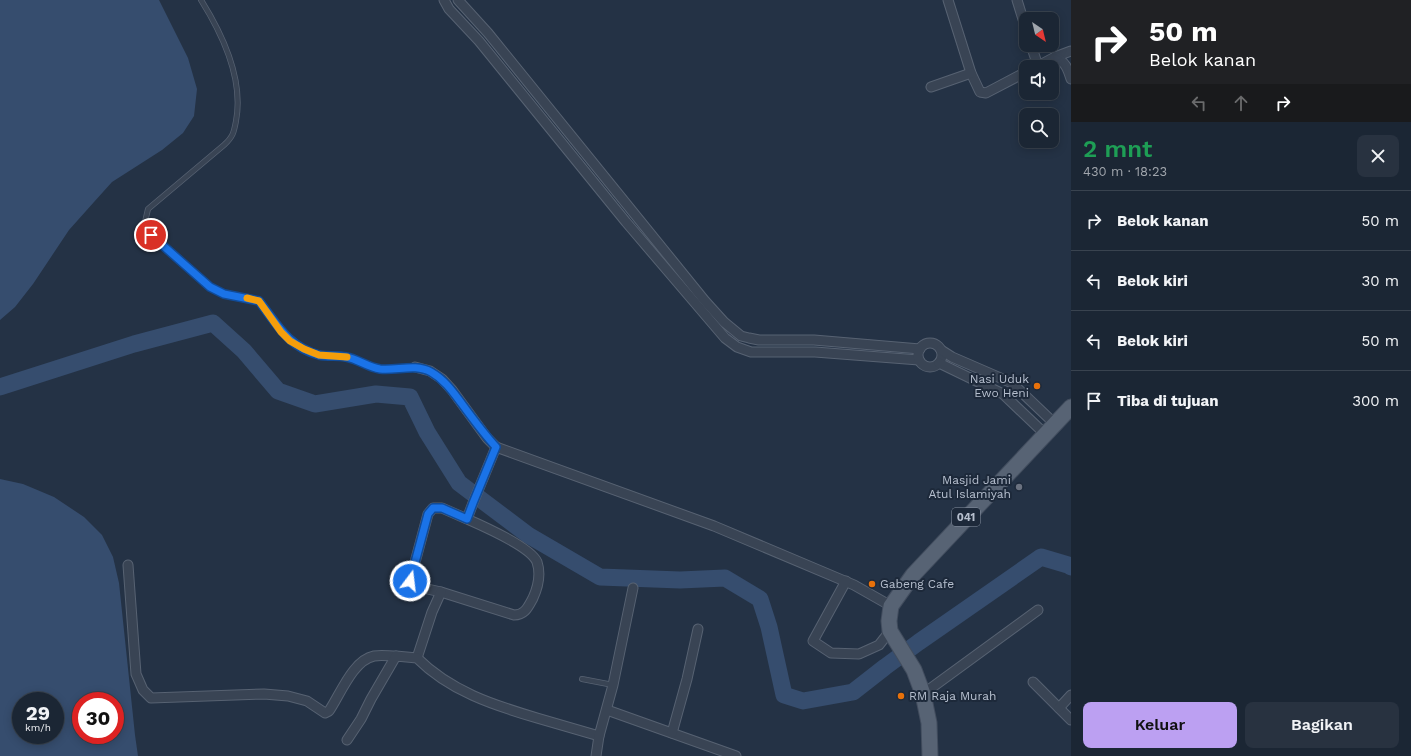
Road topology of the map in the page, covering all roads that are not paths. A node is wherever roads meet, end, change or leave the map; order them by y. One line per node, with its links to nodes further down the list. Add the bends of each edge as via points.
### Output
1 (201, 0): 24 (lane, via 225,46 237,83 238,107 234,131 224,145 148,209 145,222 151,235 210,287 224,294 259,301 281,332 304,349 319,355 343,356 380,369)
2 (444, 0): 8 (street, via 449,10)
3 (458, 0): 7 (street)
4 (948, 0): 12 (street)
5 (1017, 0): 6 (street)
6 (1021, 12)
7 (488, 33): 8 (street); 16 (street)
8 (479, 41): 17 (street)
9 (1071, 51): 10 (street)
10 (1055, 57): 11 (street); 14 (street, via 1068,68)
11 (1049, 60)
12 (971, 73): 13 (street, via 980,92 986,93); 15 (street)
13 (1019, 76)
14 (1071, 79)
15 (931, 86)
16 (636, 215): 17 (street); 18 (street, via 715,312 741,336 758,340)
17 (626, 222): 21 (street, via 725,338 737,347 751,352)
18 (814, 340): 19 (street); 21 (street)
19 (920, 349): 20 (street, via 931,344); 22 (street)
20 (941, 350): 23 (street); 26 (street, via 1012,384)
21 (814, 352): 22 (street)
22 (919, 360): 23 (street, via 929,367)
23 (939, 363): 26 (street, via 1003,394)
24 (415, 367): 27 (street, via 430,371 442,379)
25 (1071, 406): 26 (main road, 041)
26 (1050, 429): 33 (main road, 041, via 913,575)
27 (496, 447): 28 (street); 30 (street, via 714,526)
28 (467, 519): 32 (street, via 442,508 433,508 428,514 410,581 414,586); 32 (street, via 514,542 533,556 539,571 538,587 528,608 519,615)
29 (128, 564): 37 (street, via 136,674 143,690 151,698 280,695 307,701 325,713 329,711 363,660 374,656)
30 (846, 581): 33 (street); 36 (street, via 813,641 831,653 859,654)
31 (633, 588): 41 (street)
32 (441, 592): 38 (street)
33 (891, 606): 36 (main road, via 889,621)
34 (1038, 610): 42 (street)
35 (698, 629): 47 (street)
36 (893, 636): 42 (main road, via 914,670)
37 (396, 656): 38 (street); 49 (street)
38 (417, 658): 48 (street, via 427,668 460,690 485,701)
39 (582, 679): 41 (lane)
40 (1033, 682): 44 (street)
41 (613, 685): 45 (street)
42 (923, 694): 52 (main road, via 929,723)
43 (1071, 695): 44 (street)
44 (1059, 708): 46 (street)
45 (607, 710): 47 (street); 48 (street)
46 (1071, 720)
47 (672, 733): 51 (street)
48 (599, 736): 50 (street)
49 (347, 740)
50 (596, 756)
51 (736, 756)
52 (930, 756)

